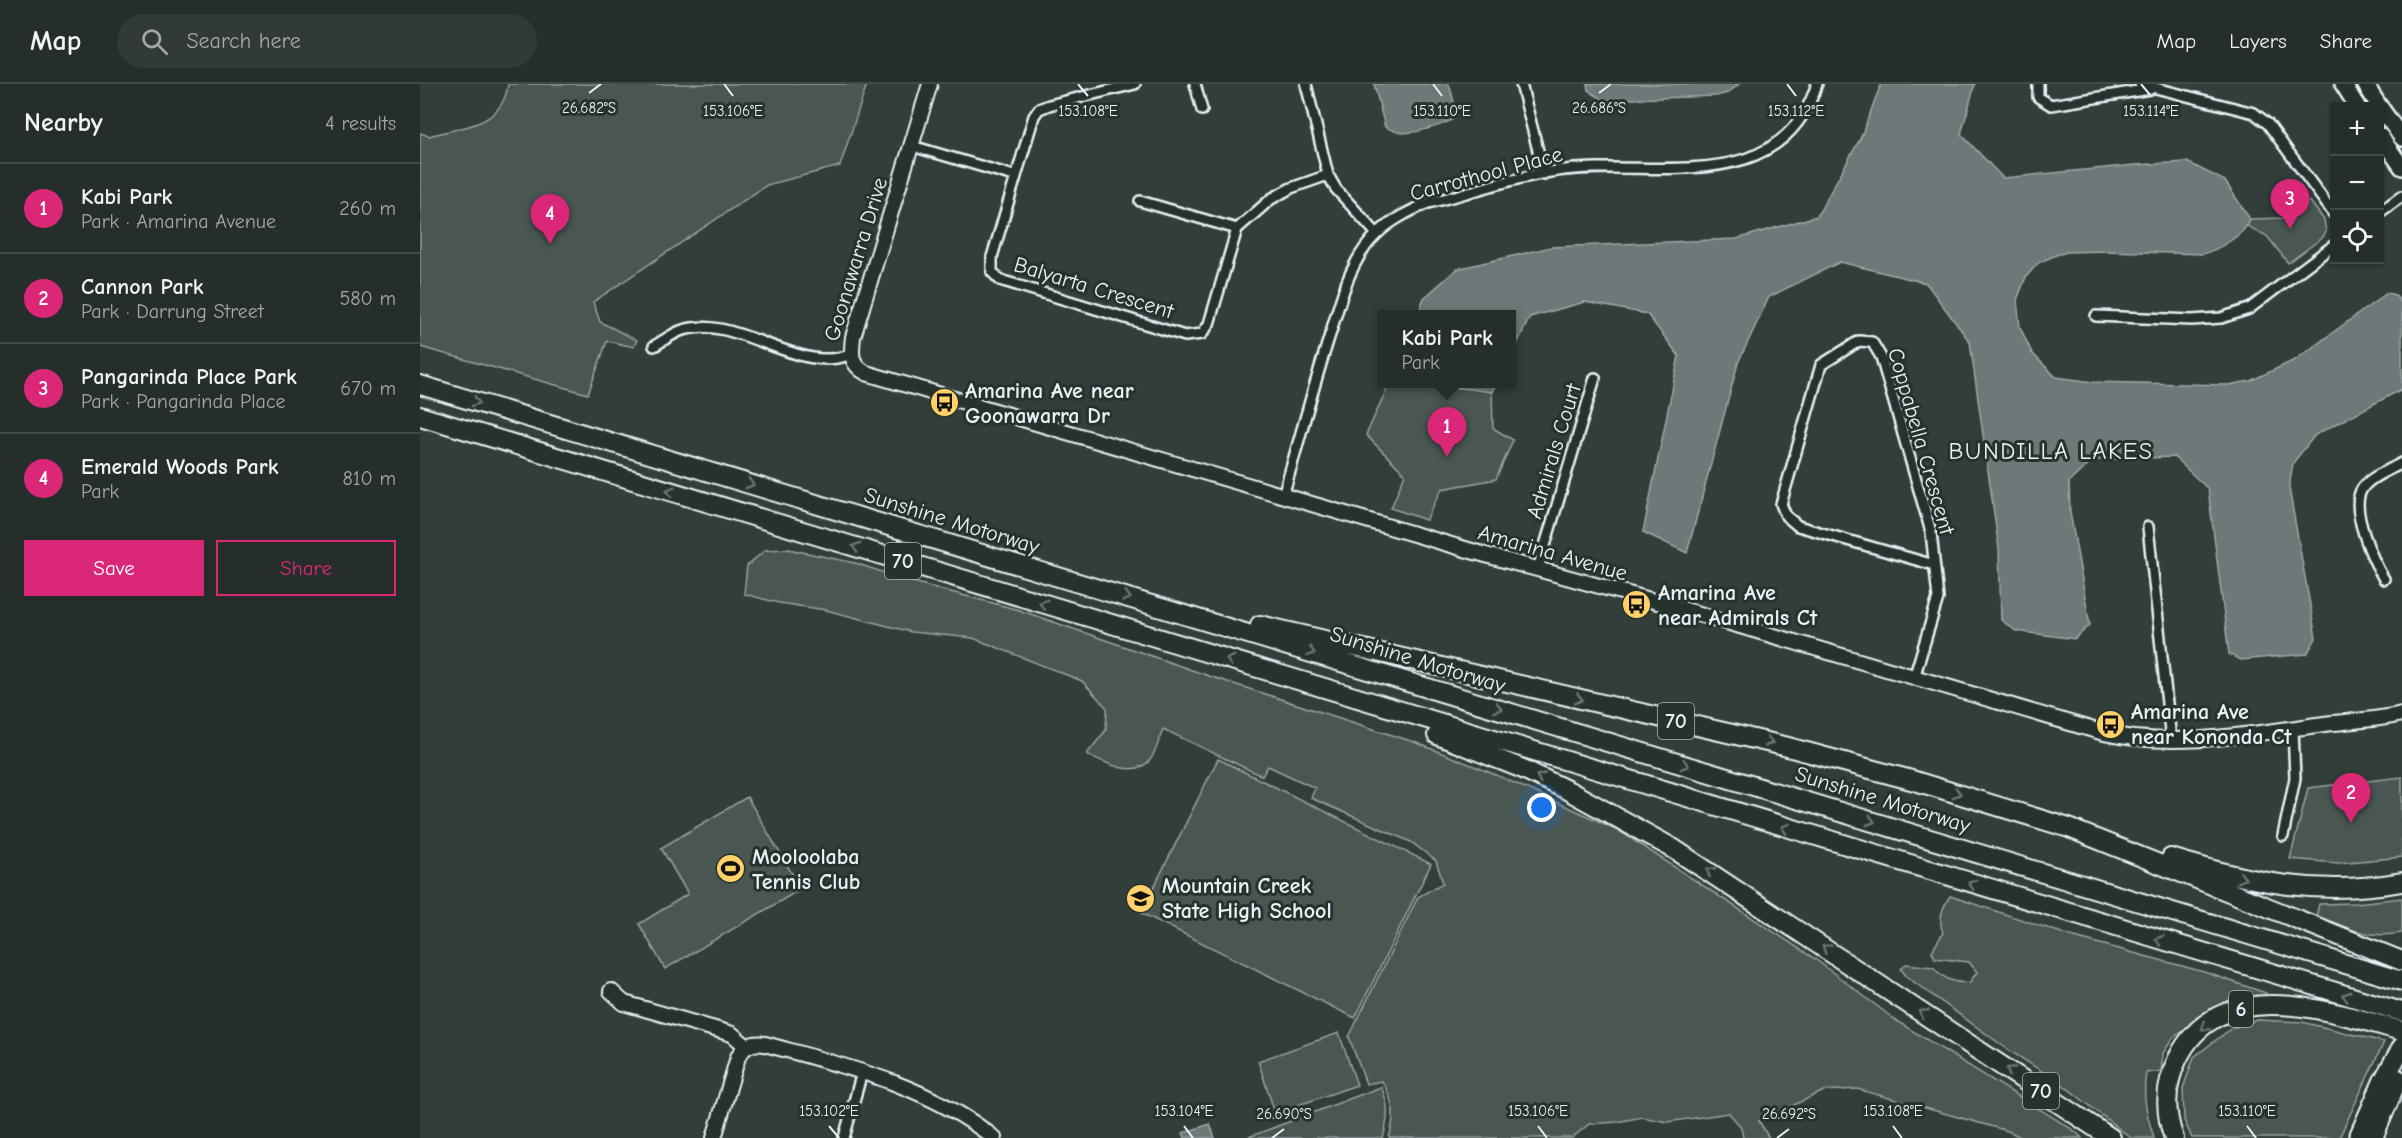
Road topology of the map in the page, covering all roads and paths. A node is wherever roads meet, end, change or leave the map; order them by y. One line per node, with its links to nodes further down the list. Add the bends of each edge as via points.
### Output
1 (930, 84): 19 (street, Goonawarra Drive)
2 (1135, 84): 23 (street, Balyarta Crescent, via 1039,109)
3 (1195, 84): 15 (street)
4 (1306, 84): 22 (street)
5 (1521, 84): 21 (street)
6 (1817, 84): 21 (street, Carrothool Place, via 1801,120 1787,136 1745,160)
7 (2038, 84): 11 (street, via 2038,97 2050,105)
8 (2140, 84): 11 (street)
9 (2343, 84): 12 (main road)
10 (2371, 86): 13 (main road); 14 (main road)
11 (2156, 88): 26 (street, via 2254,113 2268,124)
12 (2354, 102)
13 (2357, 102)
14 (2377, 102)
15 (1202, 110)
16 (2384, 114): 17 (main road)
17 (2402, 138)
18 (2384, 143): 20 (main road)
19 (912, 146): 23 (street); 33 (street, Goonawarra Drive)
20 (2402, 166)
21 (1544, 174): 29 (street, Carrothool Place, via 1428,203)
22 (1328, 175): 28 (street, via 1271,200); 29 (street)
23 (1014, 177): 28 (street, Balyarta Crescent, via 992,258 992,272 1000,280 1185,336 1202,334 1209,324)
24 (2402, 196): 27 (street)
25 (1140, 201): 28 (street)
26 (2331, 210)
27 (2382, 210)
28 (1238, 230)
29 (1377, 234): 38 (street, Carrothool Place, via 1346,286)
30 (2330, 248): 31 (street, via 2249,309 2221,318)
31 (2096, 316)
32 (654, 346): 33 (street, Goonawarra Drive, via 684,329 708,328 830,360)
33 (851, 354): 38 (street, Amarina Avenue, via 859,369 873,375)
34 (1595, 378): 41 (street, Admirals Court)
35 (420, 385): 43 (highway, Sunshine Motorway / 70, one-way to 43)
36 (420, 417): 45 (highway, 70, one-way to 36)
37 (2402, 463): 42 (street, via 2366,484 2359,495 2367,545)
38 (1283, 496): 41 (street, Amarina Avenue)
39 (2148, 526): 48 (street)
40 (1934, 565): 40 (street, Coppabella Crescent, via 1798,526 1786,516 1781,504 1821,365 1859,341 1872,342 1881,357 1930,532); 44 (street, Coppabella Crescent, via 1938,597)
41 (1538, 569): 44 (street, Amarina Avenue)
42 (2384, 579)
43 (1215, 623): 50 (highway, 70, one-way to 50, via 1231,619 1853,763 2028,814); 53 (highway, Sunshine Motorway, one-way to 53)
44 (1914, 678): 48 (street, Amarina Avenue, via 2094,731 2147,741)
45 (1386, 708): 55 (highway, one-way to 45); 64 (highway, 70, one-way to 45, via 1655,837 1523,769 1400,721)
46 (2402, 714): 47 (street, Amarina Avenue)
47 (2293, 729): 48 (street, Amarina Avenue); 49 (street, via 2294,790)
48 (2171, 741)
49 (2283, 836)
50 (2129, 852): 51 (highway, one-way to 51, via 2149,852 2236,877 2297,887); 52 (highway, 70)
51 (2402, 882)
52 (2402, 961)
53 (2402, 981)
54 (611, 991): 57 (street, via 627,1004 732,1034)
55 (2402, 1012)
56 (2402, 1031): 65 (highway, 6, one-way to 65, via 2290,1005 2253,1006 2222,1016 2197,1032 2174,1066 2167,1090)
57 (746, 1046): 59 (street, via 765,1044); 62 (street, via 738,1057)
58 (2402, 1047): 66 (highway)
59 (862, 1072): 61 (street, via 921,1093); 63 (street)
60 (2402, 1072): 66 (highway)
61 (990, 1137)
62 (714, 1138)
63 (844, 1138)
64 (2110, 1138)
65 (2174, 1138)
66 (2361, 1138)

